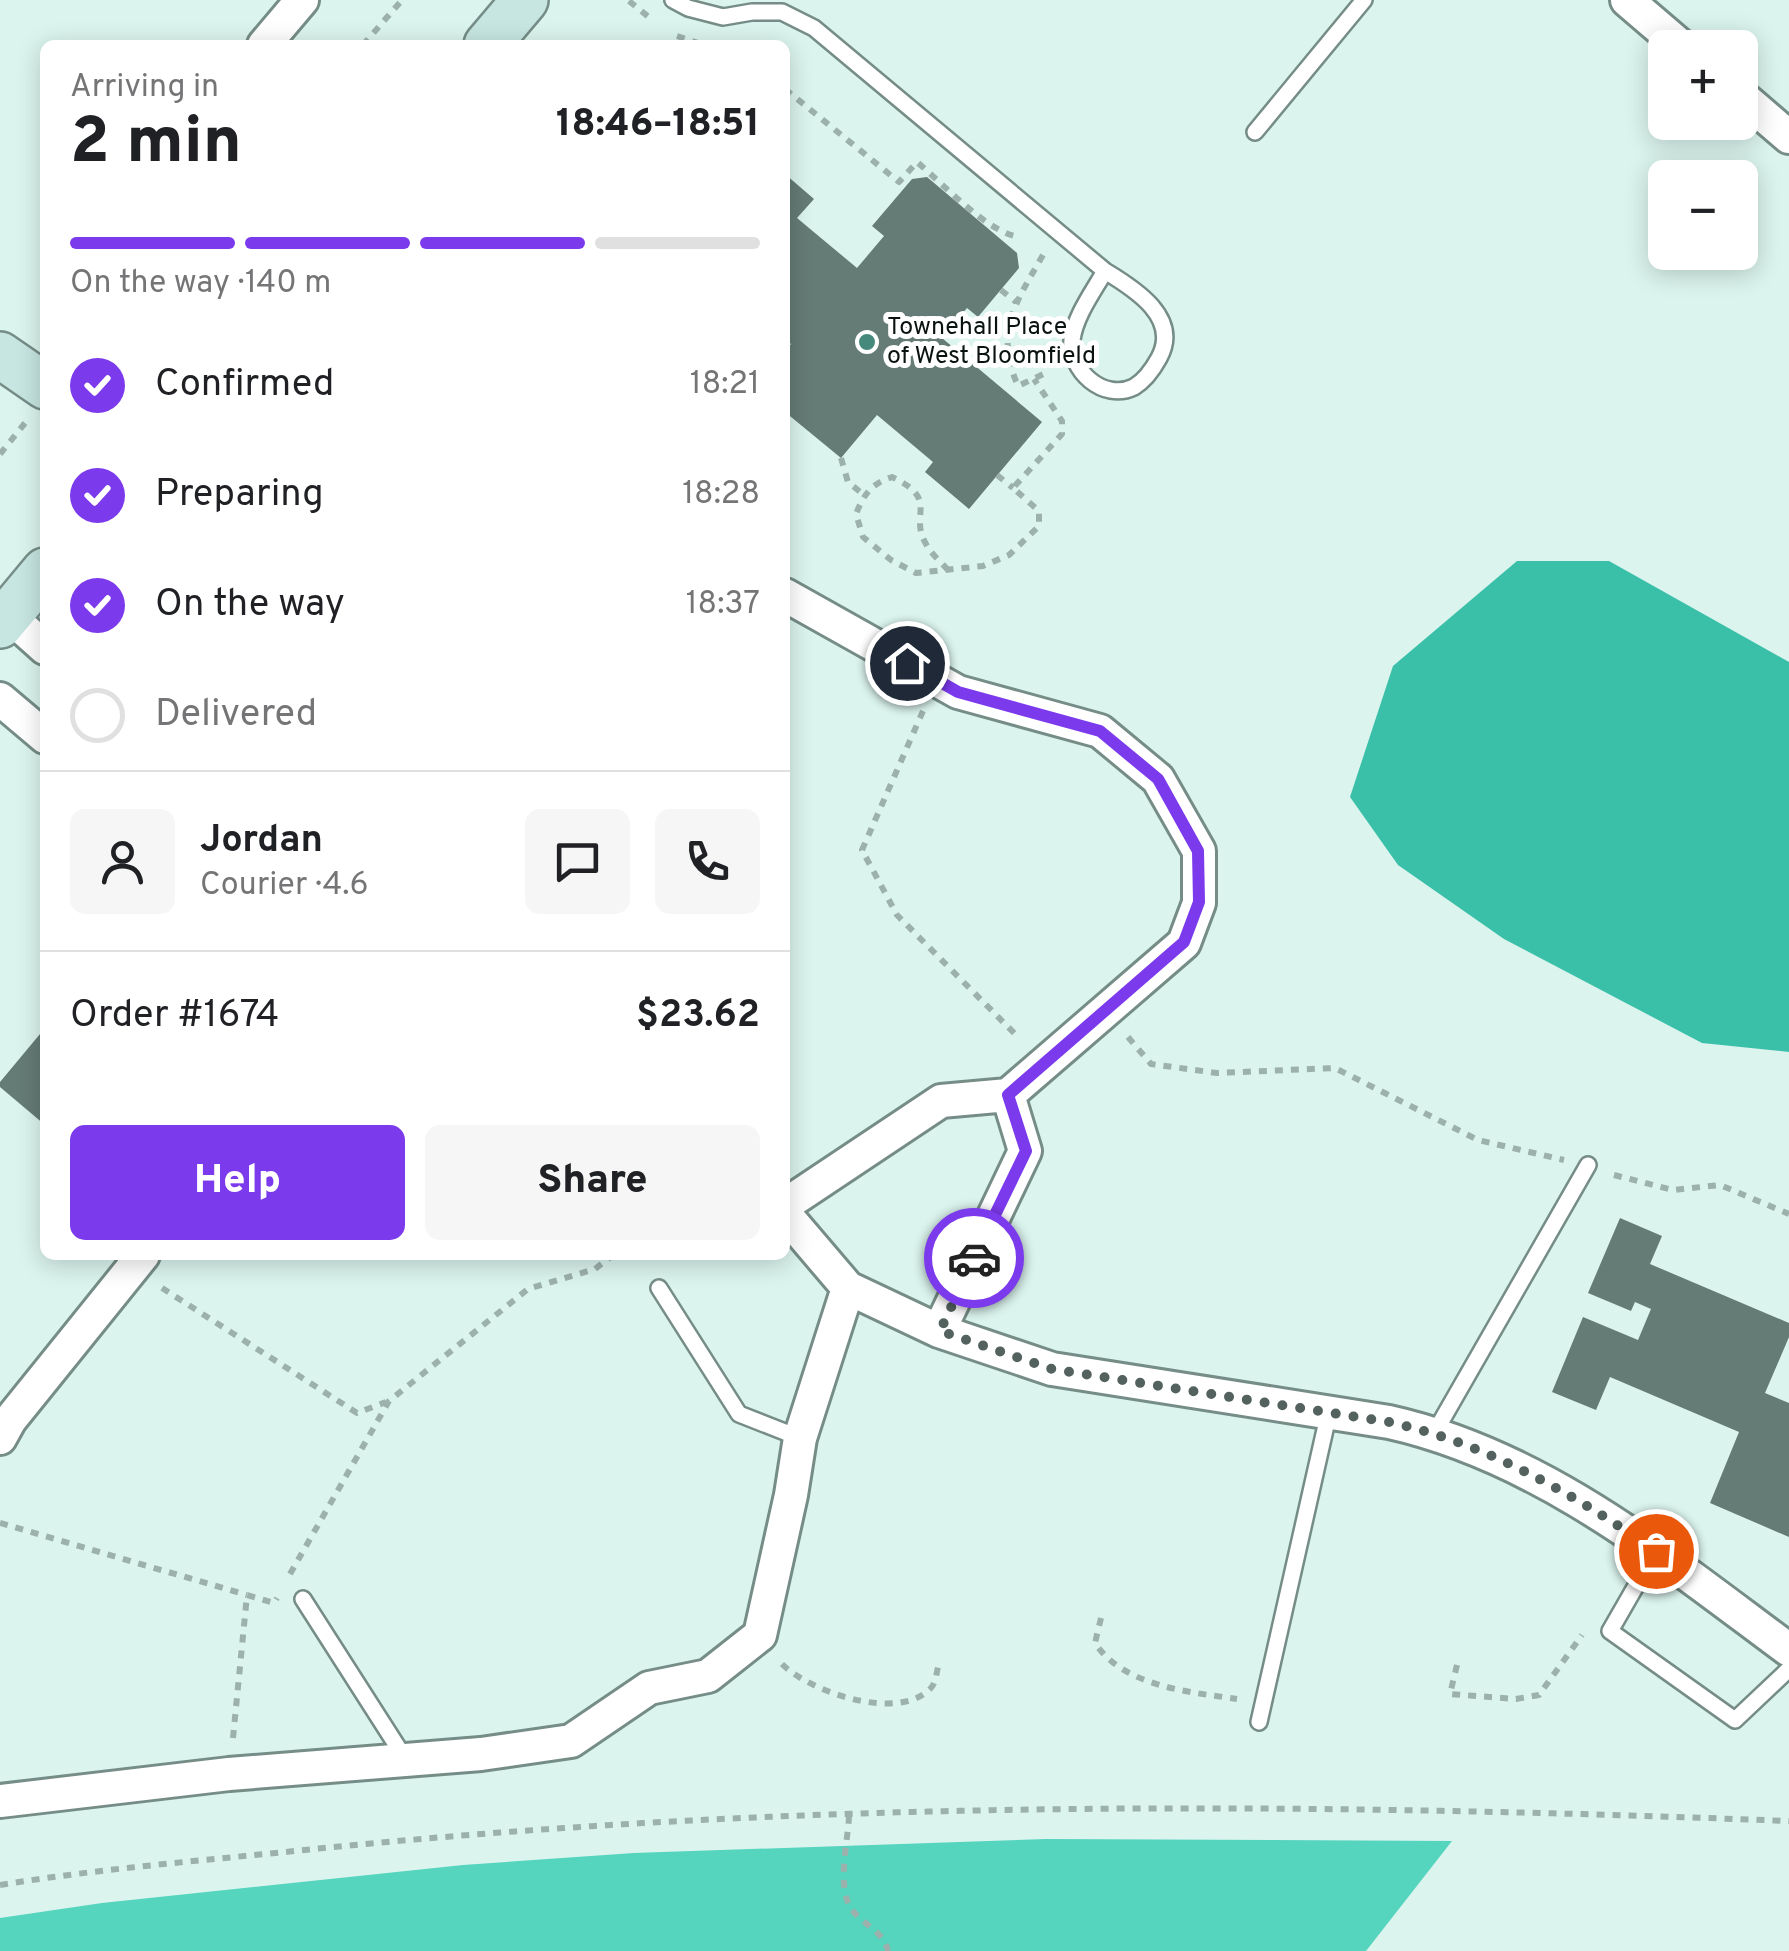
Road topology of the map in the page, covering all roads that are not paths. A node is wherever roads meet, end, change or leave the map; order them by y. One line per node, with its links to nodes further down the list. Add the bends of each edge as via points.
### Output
1 (302, 0): 7 (street)
2 (525, 0): 8 (main road)
3 (674, 0): 12 (lane, via 723,18 782,12 814,28)
4 (1364, 0): 10 (lane)
5 (1627, 0): 6 (street)
6 (1663, 30)
7 (268, 40)
8 (491, 40)
9 (1758, 110): 11 (street)
10 (1254, 132)
11 (1789, 137)
12 (1106, 271): 12 (lane, via 1153,306 1165,327 1163,351 1133,388 1099,387 1074,360 1075,327)
13 (0, 354): 14 (main road)
14 (40, 399)
15 (40, 578): 17 (main road)
16 (790, 598): 21 (street, via 958,692 1100,731 1158,779 1198,851 1199,902 1184,942)
17 (4, 620): 18 (street)
18 (40, 645)
19 (0, 699): 20 (street)
20 (40, 733)
21 (1008, 1095): 23 (street, via 941,1101); 28 (street, via 1026,1151)
22 (1588, 1165): 30 (lane)
23 (790, 1202)
24 (790, 1220): 27 (street)
25 (137, 1262): 31 (street)
26 (659, 1288): 32 (lane, via 739,1414)
27 (848, 1288): 28 (street); 32 (street)
28 (940, 1331): 29 (street, via 1052,1369)
29 (1329, 1412): 30 (street); 37 (lane)
30 (1435, 1432): 33 (street, via 1548,1483)
31 (0, 1438)
32 (800, 1438): 38 (street, via 760,1635 708,1676 649,1688 571,1741)
33 (1656, 1551): 35 (street); 36 (lane, via 1610,1631 1735,1720)
34 (304, 1599): 38 (lane)
35 (1789, 1650)
36 (1789, 1669)
37 (1259, 1722)
38 (406, 1760): 39 (street)
39 (0, 1801)

